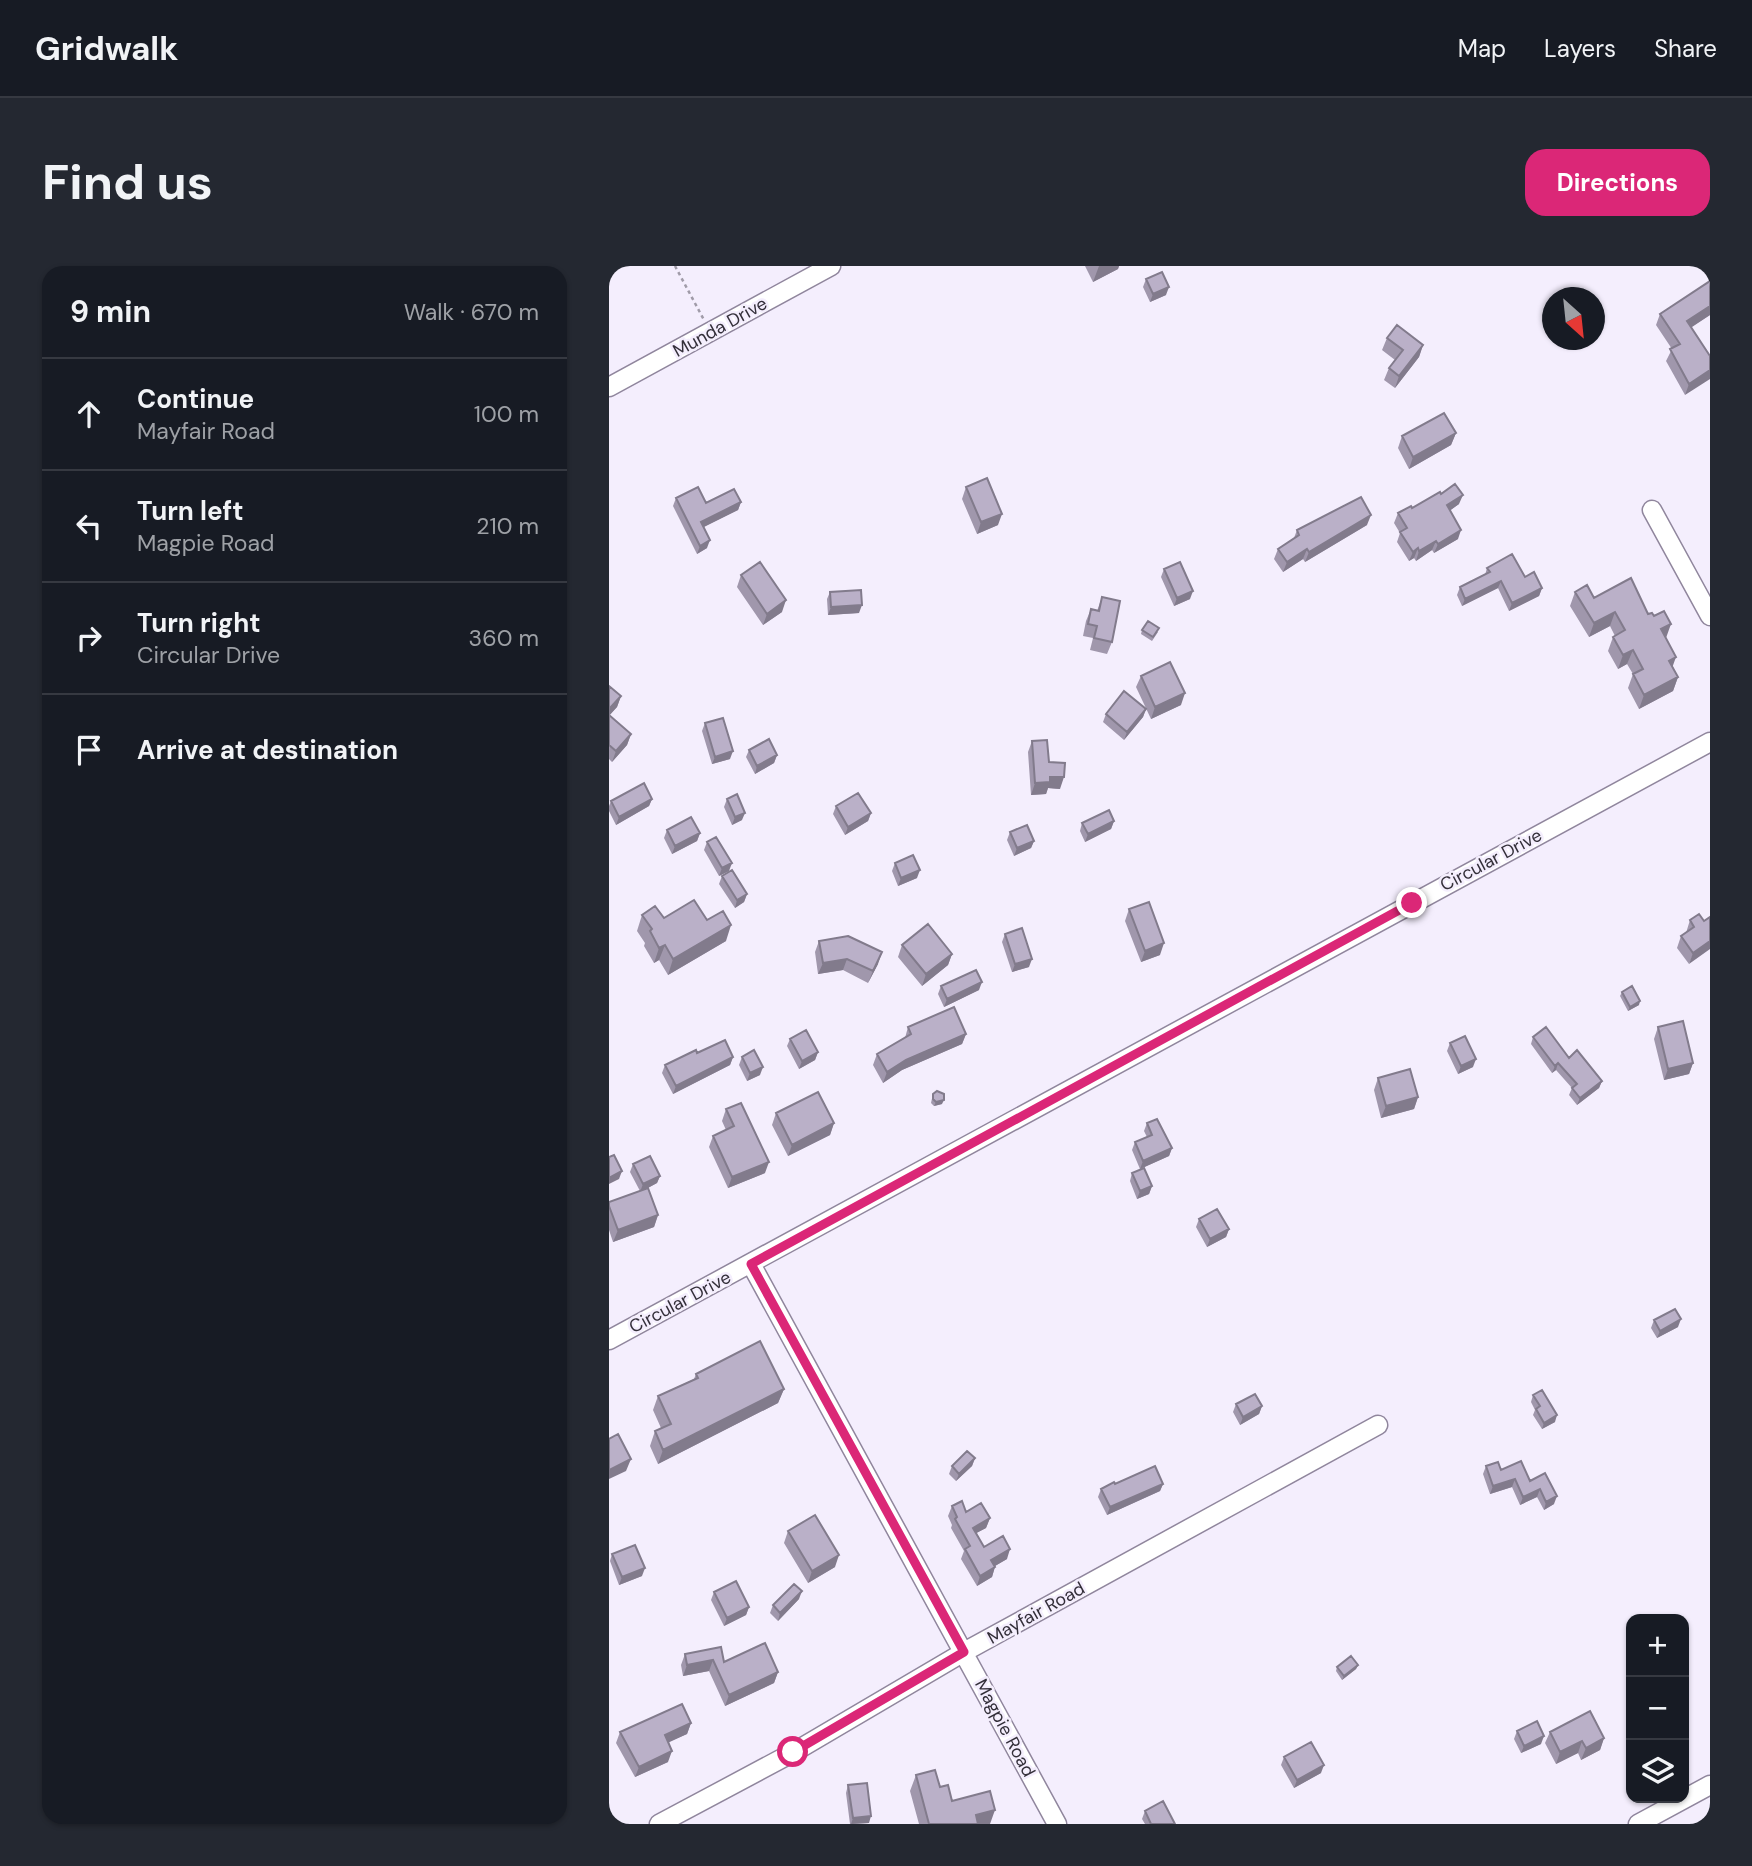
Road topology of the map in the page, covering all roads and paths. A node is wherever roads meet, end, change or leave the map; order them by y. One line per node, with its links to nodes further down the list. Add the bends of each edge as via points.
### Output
1 (675, 266): 3 (path)
2 (831, 266): 3 (street, Munda Drive)
3 (710, 332): 4 (street, Munda Drive)
4 (609, 387)
5 (1652, 510): 6 (street)
6 (1710, 616)
7 (1710, 742): 8 (street, Circular Drive)
8 (751, 1264): 9 (street, Circular Drive); 11 (street, Magpie Road)
9 (609, 1340)
10 (1378, 1424): 11 (street, Mayfair Road)
11 (964, 1652): 13 (street, Mayfair Road); 14 (street, Magpie Road)
12 (1710, 1785): 15 (street)
13 (659, 1824)
14 (1057, 1824)
15 (1638, 1824)

